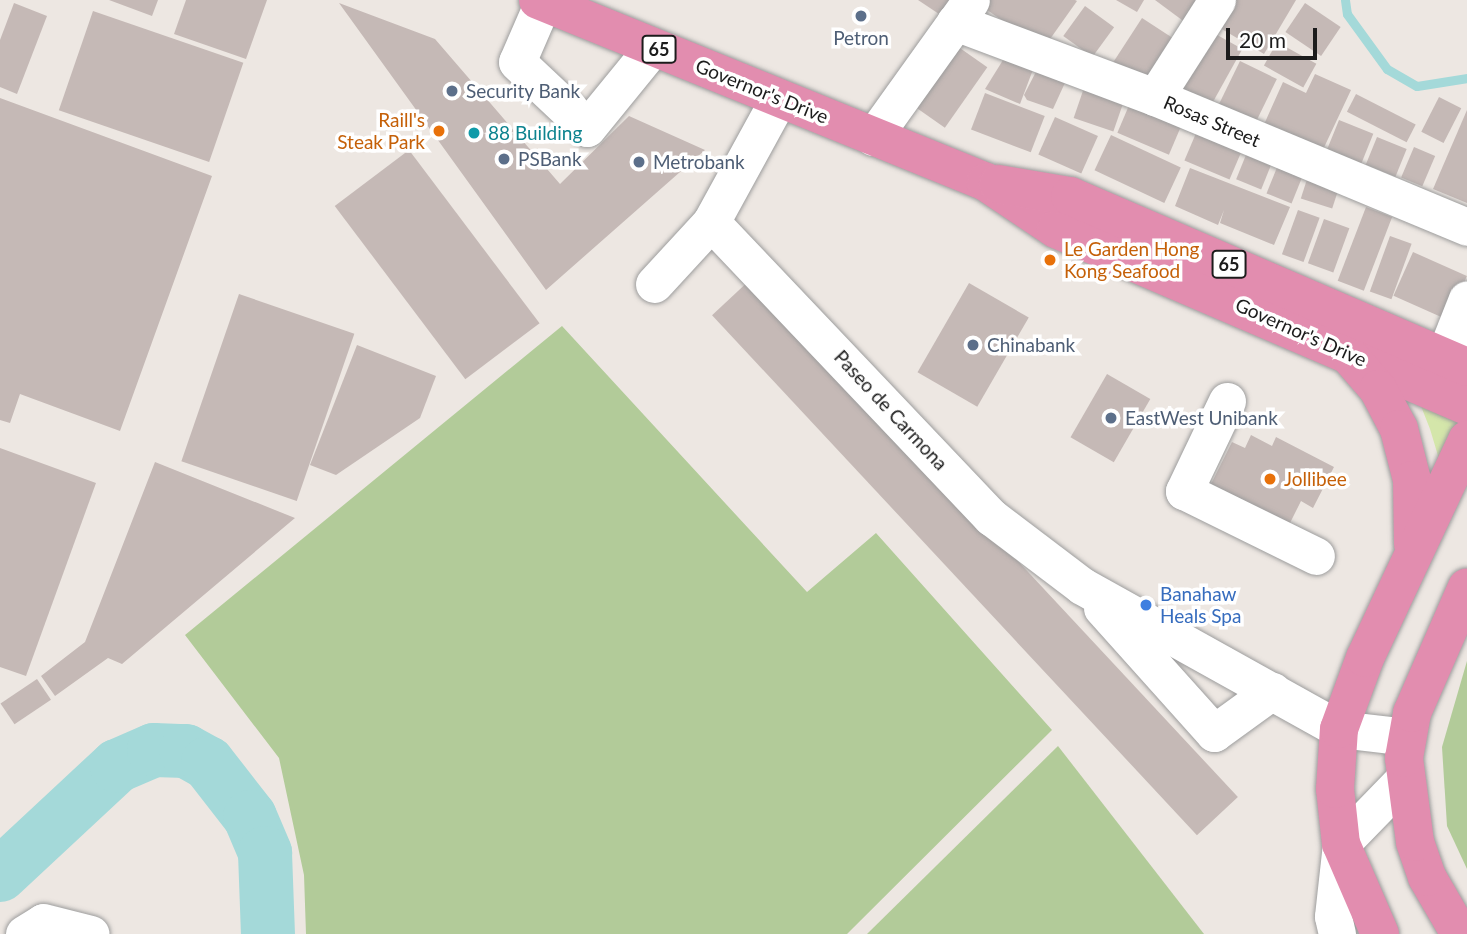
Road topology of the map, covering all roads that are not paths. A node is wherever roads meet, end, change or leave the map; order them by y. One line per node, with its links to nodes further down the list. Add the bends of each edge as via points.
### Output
1 (1217, 0): 5 (street)
2 (541, 1): 4 (highway, Governor's Drive / 65); 4 (street, via 517,62 587,128)
3 (963, 11): 5 (street, Rosas Street); 7 (street)
4 (653, 47): 6 (highway, Governor's Drive / 65)
5 (1155, 97): 10 (street, Rosas Street)
6 (779, 98): 7 (highway, Governor's Drive / 65); 9 (street)
7 (873, 137): 8 (highway, Governor's Drive / 65)
8 (986, 182): 13 (highway, Governor's Drive / 65, via 1056,229); 14 (highway, Governor's Drive / 65, via 1070,196)
9 (711, 222): 11 (street); 20 (street, Paseo de Carmona, via 991,517)
10 (1467, 227)
11 (654, 284)
12 (1467, 299): 14 (street)
13 (1345, 352): 16 (highway, Governor's Drive / 65); 19 (highway, via 1378,389 1399,429 1412,480)
14 (1456, 362)
15 (1227, 401): 18 (street, via 1184,491)
16 (1467, 406)
17 (1467, 440): 19 (highway)
18 (1316, 556)
19 (1413, 557): 25 (highway, via 1355,681)
20 (1082, 586): 24 (street, Paseo de Carmona); 24 (street, Paseo de Carmona, via 1214,733)
21 (1467, 587): 23 (highway)
22 (1467, 616): 23 (highway)
23 (1440, 646): 26 (highway)
24 (1272, 691): 25 (street, Paseo de Carmona)
25 (1325, 722): 26 (street); 28 (highway)
26 (1407, 737): 27 (highway)
27 (1404, 780): 28 (street); 33 (highway, via 1415,842 1427,877)
28 (1342, 844): 29 (street); 32 (highway)
29 (1335, 925)
30 (24, 934): 31 (street, via 43,922)
31 (91, 934)
32 (1380, 934)
33 (1460, 934)

